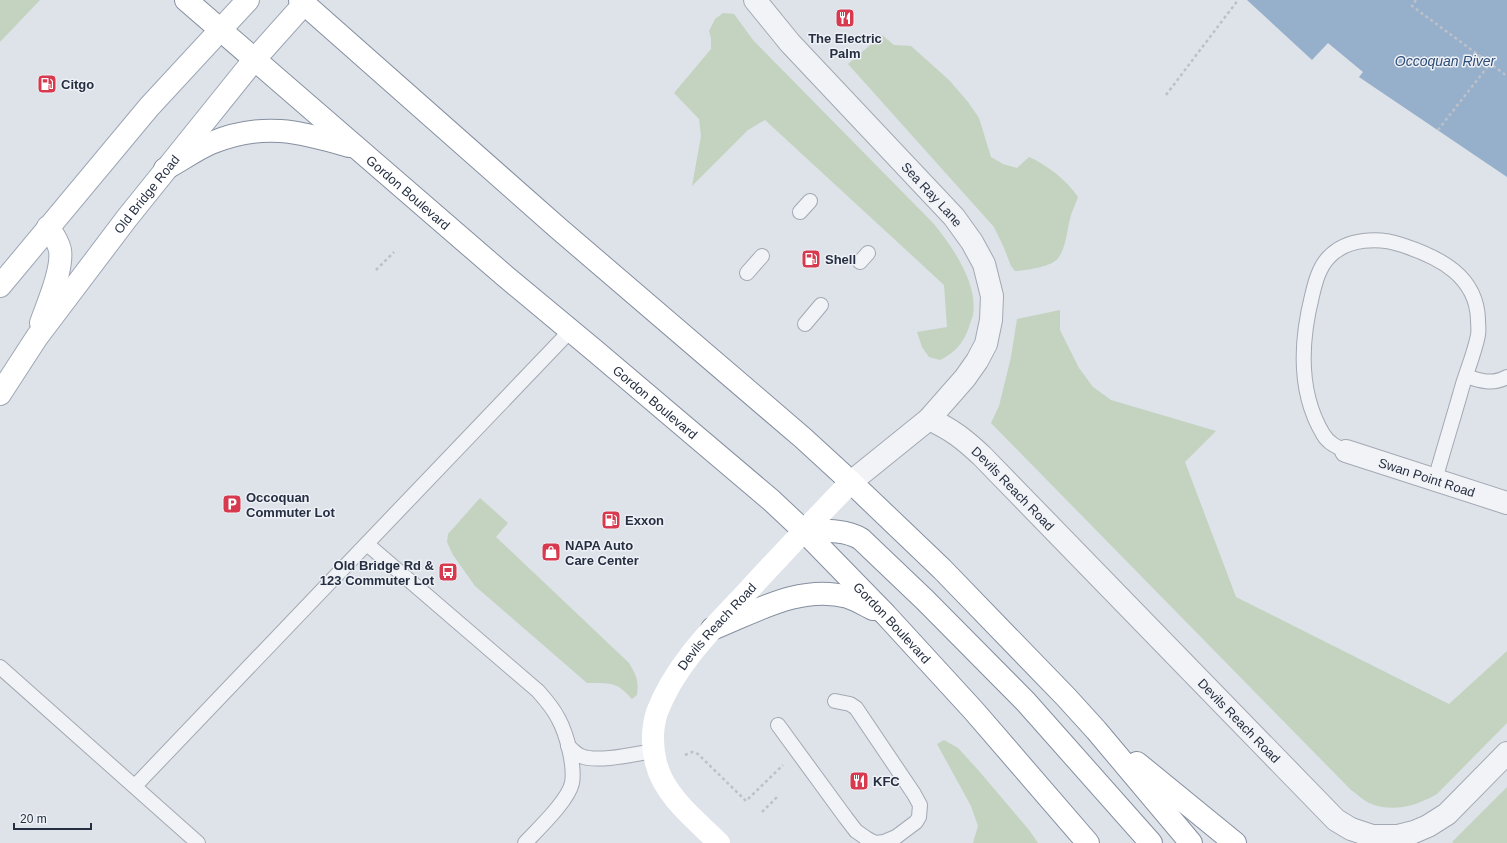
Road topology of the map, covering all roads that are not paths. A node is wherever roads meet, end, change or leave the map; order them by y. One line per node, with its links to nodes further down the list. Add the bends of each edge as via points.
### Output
1 (186, 0): 5 (main road, Gordon Boulevard)
2 (248, 0): 5 (main road)
3 (754, 0): 22 (street, Sea Ray Lane, via 790,43 954,217 984,264 992,296 986,344 965,378)
4 (302, 2): 6 (main road, Old Bridge Road); 25 (main road)
5 (220, 30): 6 (main road, Gordon Boulevard); 11 (main road, via 149,107)
6 (254, 60): 7 (main road, Gordon Boulevard); 8 (main road, Old Bridge Road)
7 (356, 148): 8 (main road, via 316,136 258,130 240,133 210,144); 17 (main road, Gordon Boulevard)
8 (165, 169): 18 (main road, Old Bridge Road)
9 (810, 201): 10 (lane)
10 (800, 212)
11 (48, 227): 14 (main road); 18 (main road, via 56,238 60,250 60,266)
12 (762, 256): 13 (lane)
13 (747, 273)
14 (0, 286)
15 (821, 305): 16 (lane)
16 (805, 324)
17 (571, 330): 27 (main road, Gordon Boulevard); 28 (lane)
18 (37, 338): 21 (main road, Old Bridge Road)
19 (1466, 376): 20 (lane, via 1484,382); 23 (lane, via 1478,335 1478,316 1471,292 1457,273 1420,250 1390,242 1367,240 1336,251 1322,267 1315,283 1305,329 1304,360 1308,398 1323,435 1334,446); 24 (lane)
20 (1507, 377)
21 (0, 394)
22 (929, 419): 25 (street, Devils Reach Road); 37 (street, Devils Reach Road, via 946,427 982,456 1336,820 1351,829 1372,836 1398,836 1428,826 1447,814)
23 (1346, 451): 24 (street, Swan Point Road)
24 (1435, 480): 26 (street, Swan Point Road)
25 (851, 482): 27 (main road, Devils Reach Road); 34 (main road, via 942,569)
26 (1507, 503)
27 (804, 531): 29 (main road, Gordon Boulevard); 30 (main road, Devils Reach Road); 43 (main road, via 844,532 861,539 1026,702)
28 (367, 544): 35 (lane, via 538,691 559,719); 38 (lane)
29 (886, 615): 30 (main road, via 850,598 822,593 807,594 788,598); 42 (main road, Gordon Boulevard, via 974,711)
30 (712, 629): 36 (main road, Devils Reach Road, via 681,667 666,694 654,727)
31 (0, 667): 38 (lane)
32 (835, 701): 33 (lane, via 856,708 920,805 916,822 890,840 875,842 856,831)
33 (778, 725)
34 (1096, 730): 44 (main road); 45 (main road)
35 (568, 746): 36 (lane, via 581,756 596,758); 40 (lane, via 572,784 561,804)
36 (653, 751): 41 (main road, Devils Reach Road, via 665,786)
37 (1507, 753)
38 (135, 786): 39 (lane)
39 (198, 843)
40 (525, 843)
41 (719, 843)
42 (1088, 843)
43 (1151, 843)
44 (1191, 843)
45 (1235, 843)

